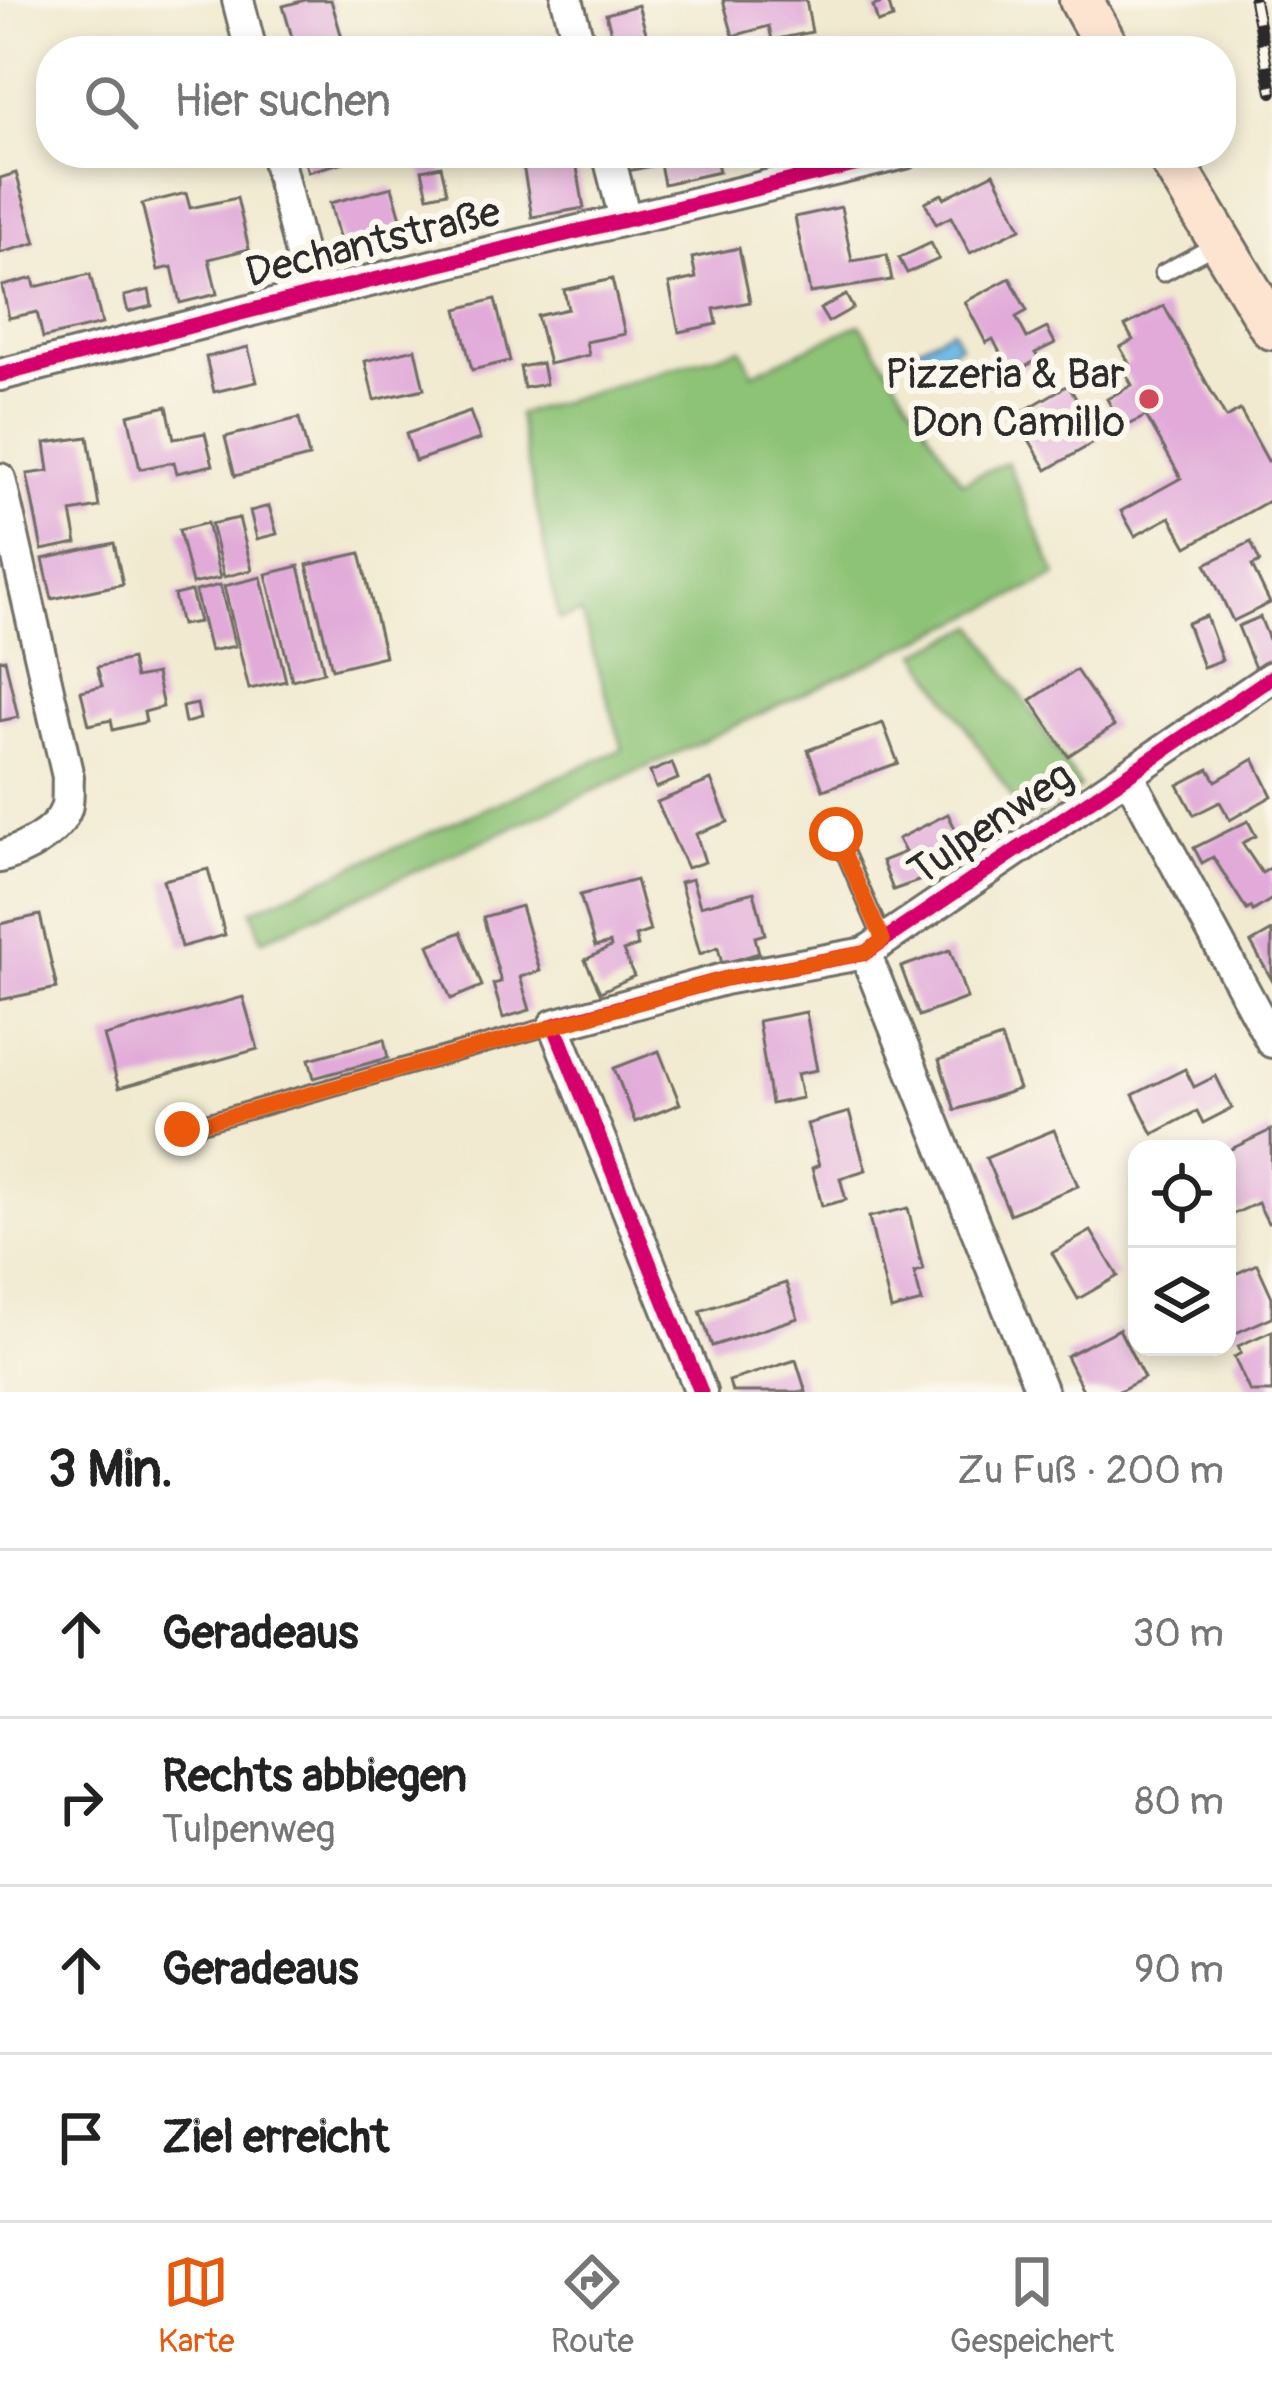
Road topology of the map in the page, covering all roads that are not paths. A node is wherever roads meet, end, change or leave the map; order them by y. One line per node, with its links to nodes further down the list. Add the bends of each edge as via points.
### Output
1 (238, 0): 4 (street)
2 (567, 0): 5 (street)
3 (1081, 0): 6 (main road)
4 (247, 36)
5 (577, 36)
6 (1101, 36)
7 (280, 168): 14 (street)
8 (612, 168): 11 (street)
9 (842, 168): 11 (street, Dechantstraße)
10 (1176, 168): 12 (main road)
11 (626, 219): 14 (street, Dechantstraße)
12 (1220, 243): 13 (lane); 15 (main road)
13 (1163, 273)
14 (311, 295): 16 (street, Dechantstraße)
15 (1272, 328)
16 (0, 375)
17 (0, 479): 21 (street, via 68,777 66,809 46,834)
18 (1272, 676): 19 (street, Tulpenweg)
19 (1128, 775): 22 (street, Tulpenweg); 24 (street)
20 (836, 834): 22 (lane)
21 (0, 857)
22 (874, 946): 23 (street, Tulpenweg); 27 (street)
23 (554, 1025): 25 (lane); 26 (street)
24 (1272, 1042)
25 (182, 1129)
26 (701, 1392)
27 (1042, 1392)

